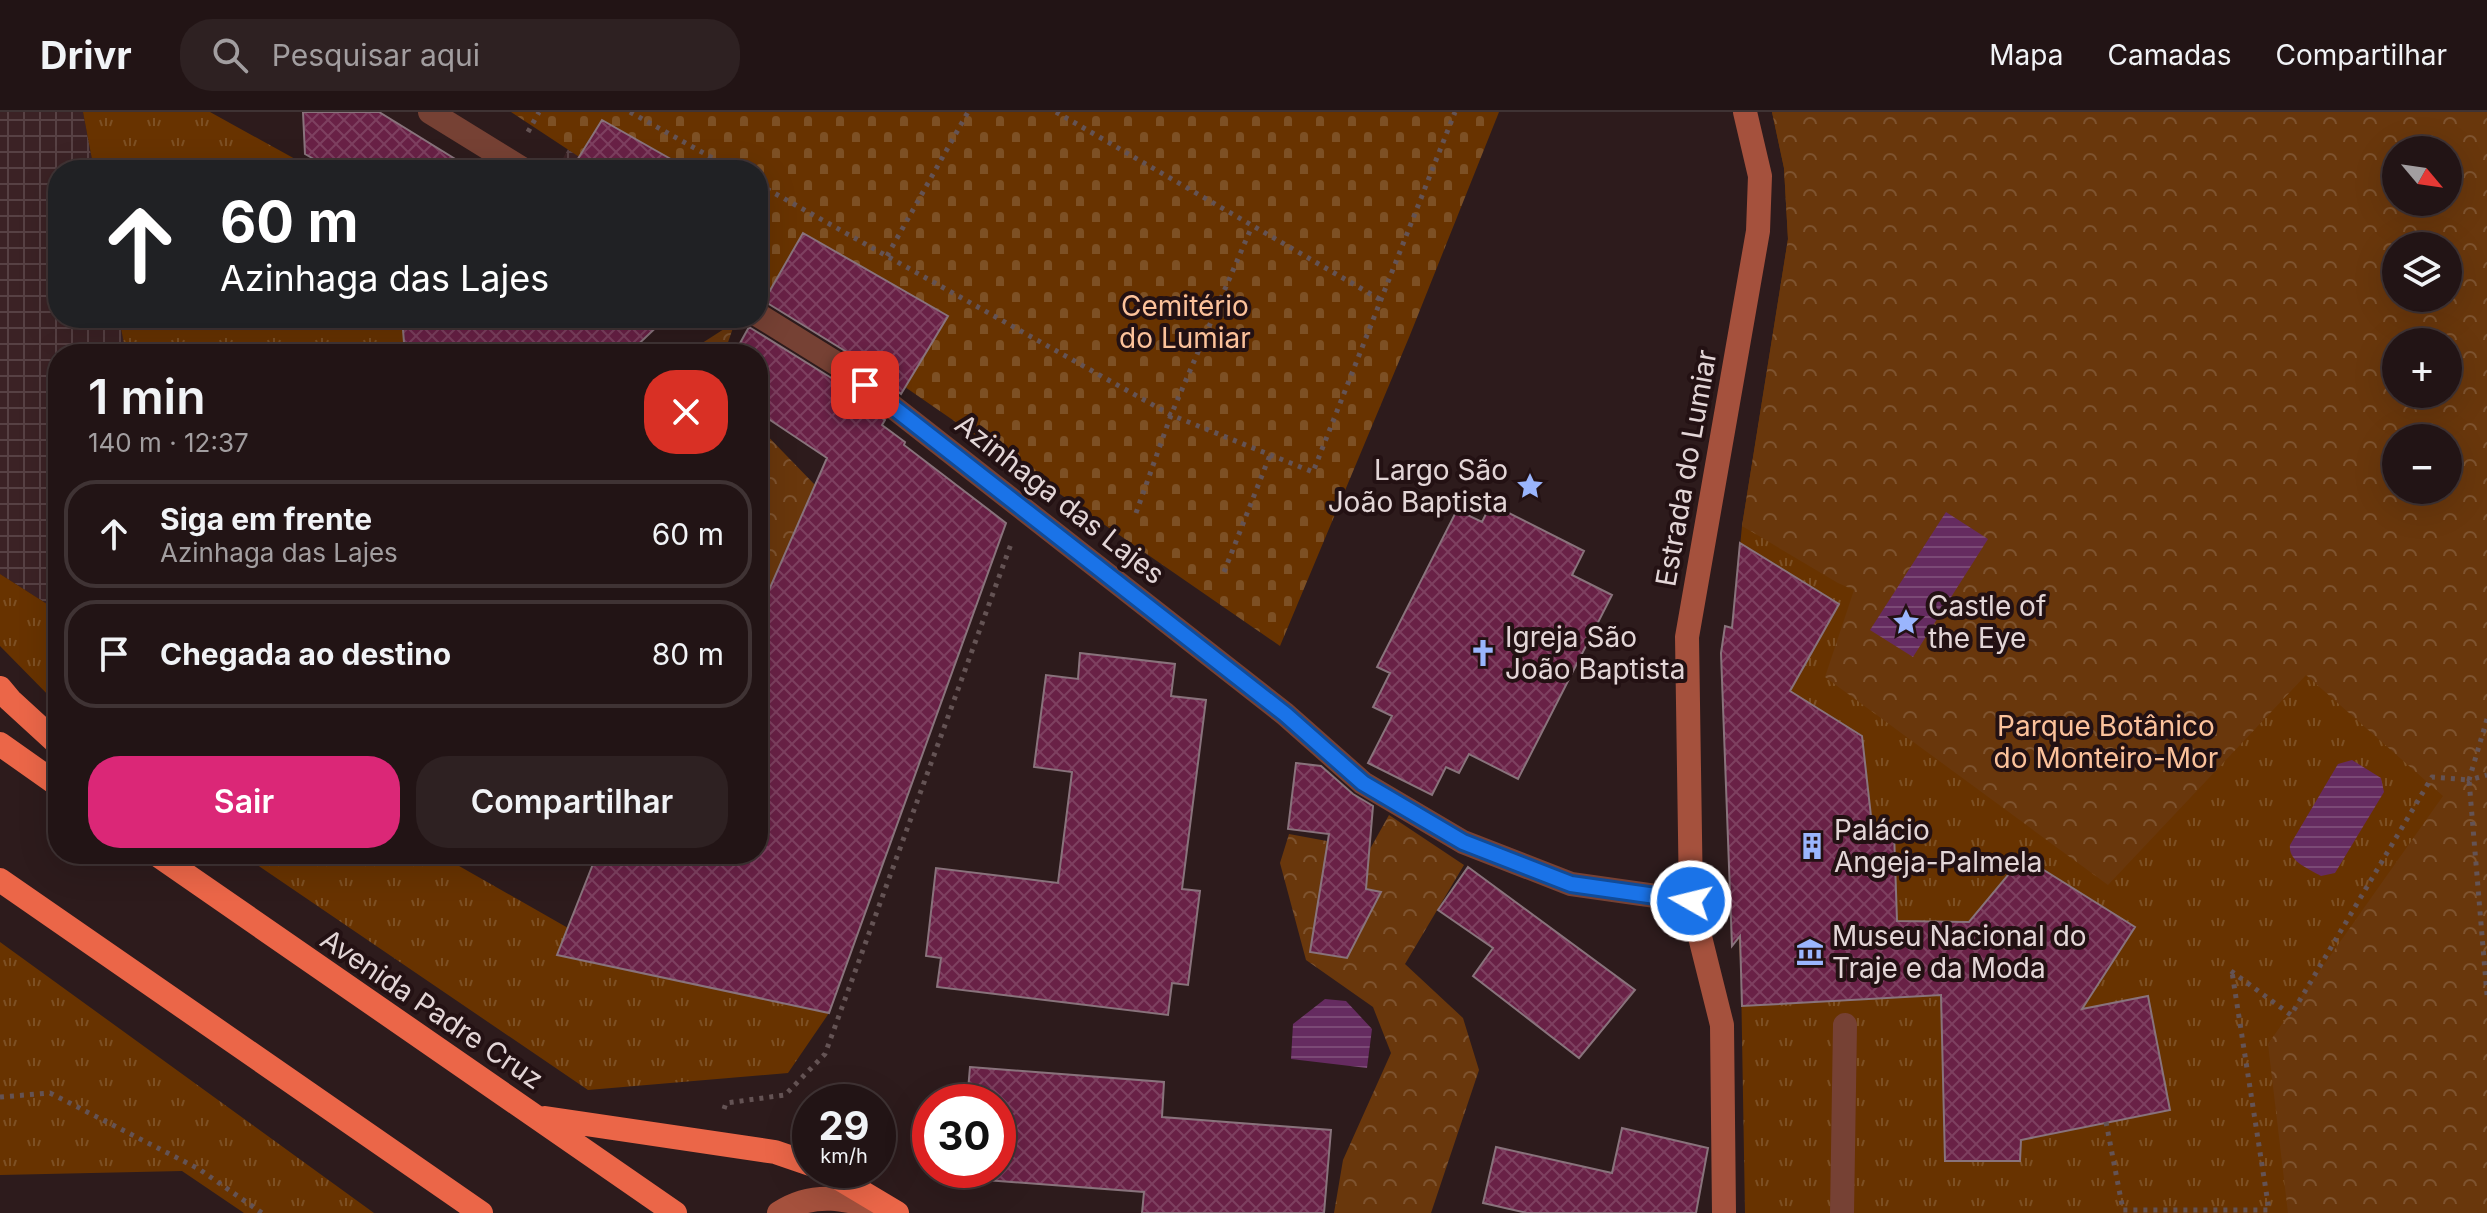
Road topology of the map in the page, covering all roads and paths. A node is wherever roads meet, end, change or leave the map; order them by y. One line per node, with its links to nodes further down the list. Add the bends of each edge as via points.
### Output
1 (430, 112): 9 (street)
2 (539, 112): 8 (path)
3 (630, 112): 10 (path)
4 (968, 112): 13 (path)
5 (1056, 112): 12 (path)
6 (1455, 112): 14 (path)
7 (1745, 112): 31 (street, Estrada do Lumiar, via 1760,176 1758,231 1687,637)
8 (532, 126)
9 (508, 160)
10 (716, 160)
11 (768, 190): 13 (path)
12 (1252, 226): 14 (path); 16 (path)
13 (887, 256): 16 (path)
14 (1381, 300): 17 (path, via 1313,472)
15 (768, 321): 18 (street, Azinhaga das Lajes, via 842,367)
16 (1171, 415): 17 (path); 19 (path)
17 (1270, 455): 20 (path)
18 (1023, 509): 31 (street, Azinhaga das Lajes, via 1318,741 1363,783 1463,842 1571,884); 38 (path, via 825,1054 785,1095 726,1103)
19 (1136, 513)
20 (1224, 572)
21 (0, 688): 23 (highway)
22 (2487, 719): 27 (path)
23 (48, 735)
24 (0, 744): 26 (highway)
25 (2487, 775): 27 (path)
26 (48, 778)
27 (2469, 780): 33 (path); 37 (path, via 2432,777 2291,1015 2231,971 2269,1210 2123,1210)
28 (170, 864): 32 (highway, Avenida Padre Cruz)
29 (191, 864): 32 (highway)
30 (0, 880): 40 (highway)
31 (1691, 901): 48 (street, Estrada do Lumiar, via 1722,1025)
32 (251, 921): 36 (highway, Avenida Padre Cruz)
33 (2487, 995)
34 (1845, 1025): 49 (street)
35 (0, 1097): 42 (path, via 50,1093 199,1169)
36 (536, 1117): 38 (highway); 45 (highway, Avenida Padre Cruz)
37 (2106, 1122)
38 (717, 1145): 39 (highway)
39 (792, 1158)
40 (445, 1187): 43 (highway); 44 (highway)
41 (855, 1188): 47 (highway)
42 (262, 1213)
43 (456, 1213)
44 (481, 1213)
45 (675, 1213)
46 (779, 1213): 47 (street, via 827,1197)
47 (896, 1213)
48 (1724, 1213)
49 (1842, 1213)

